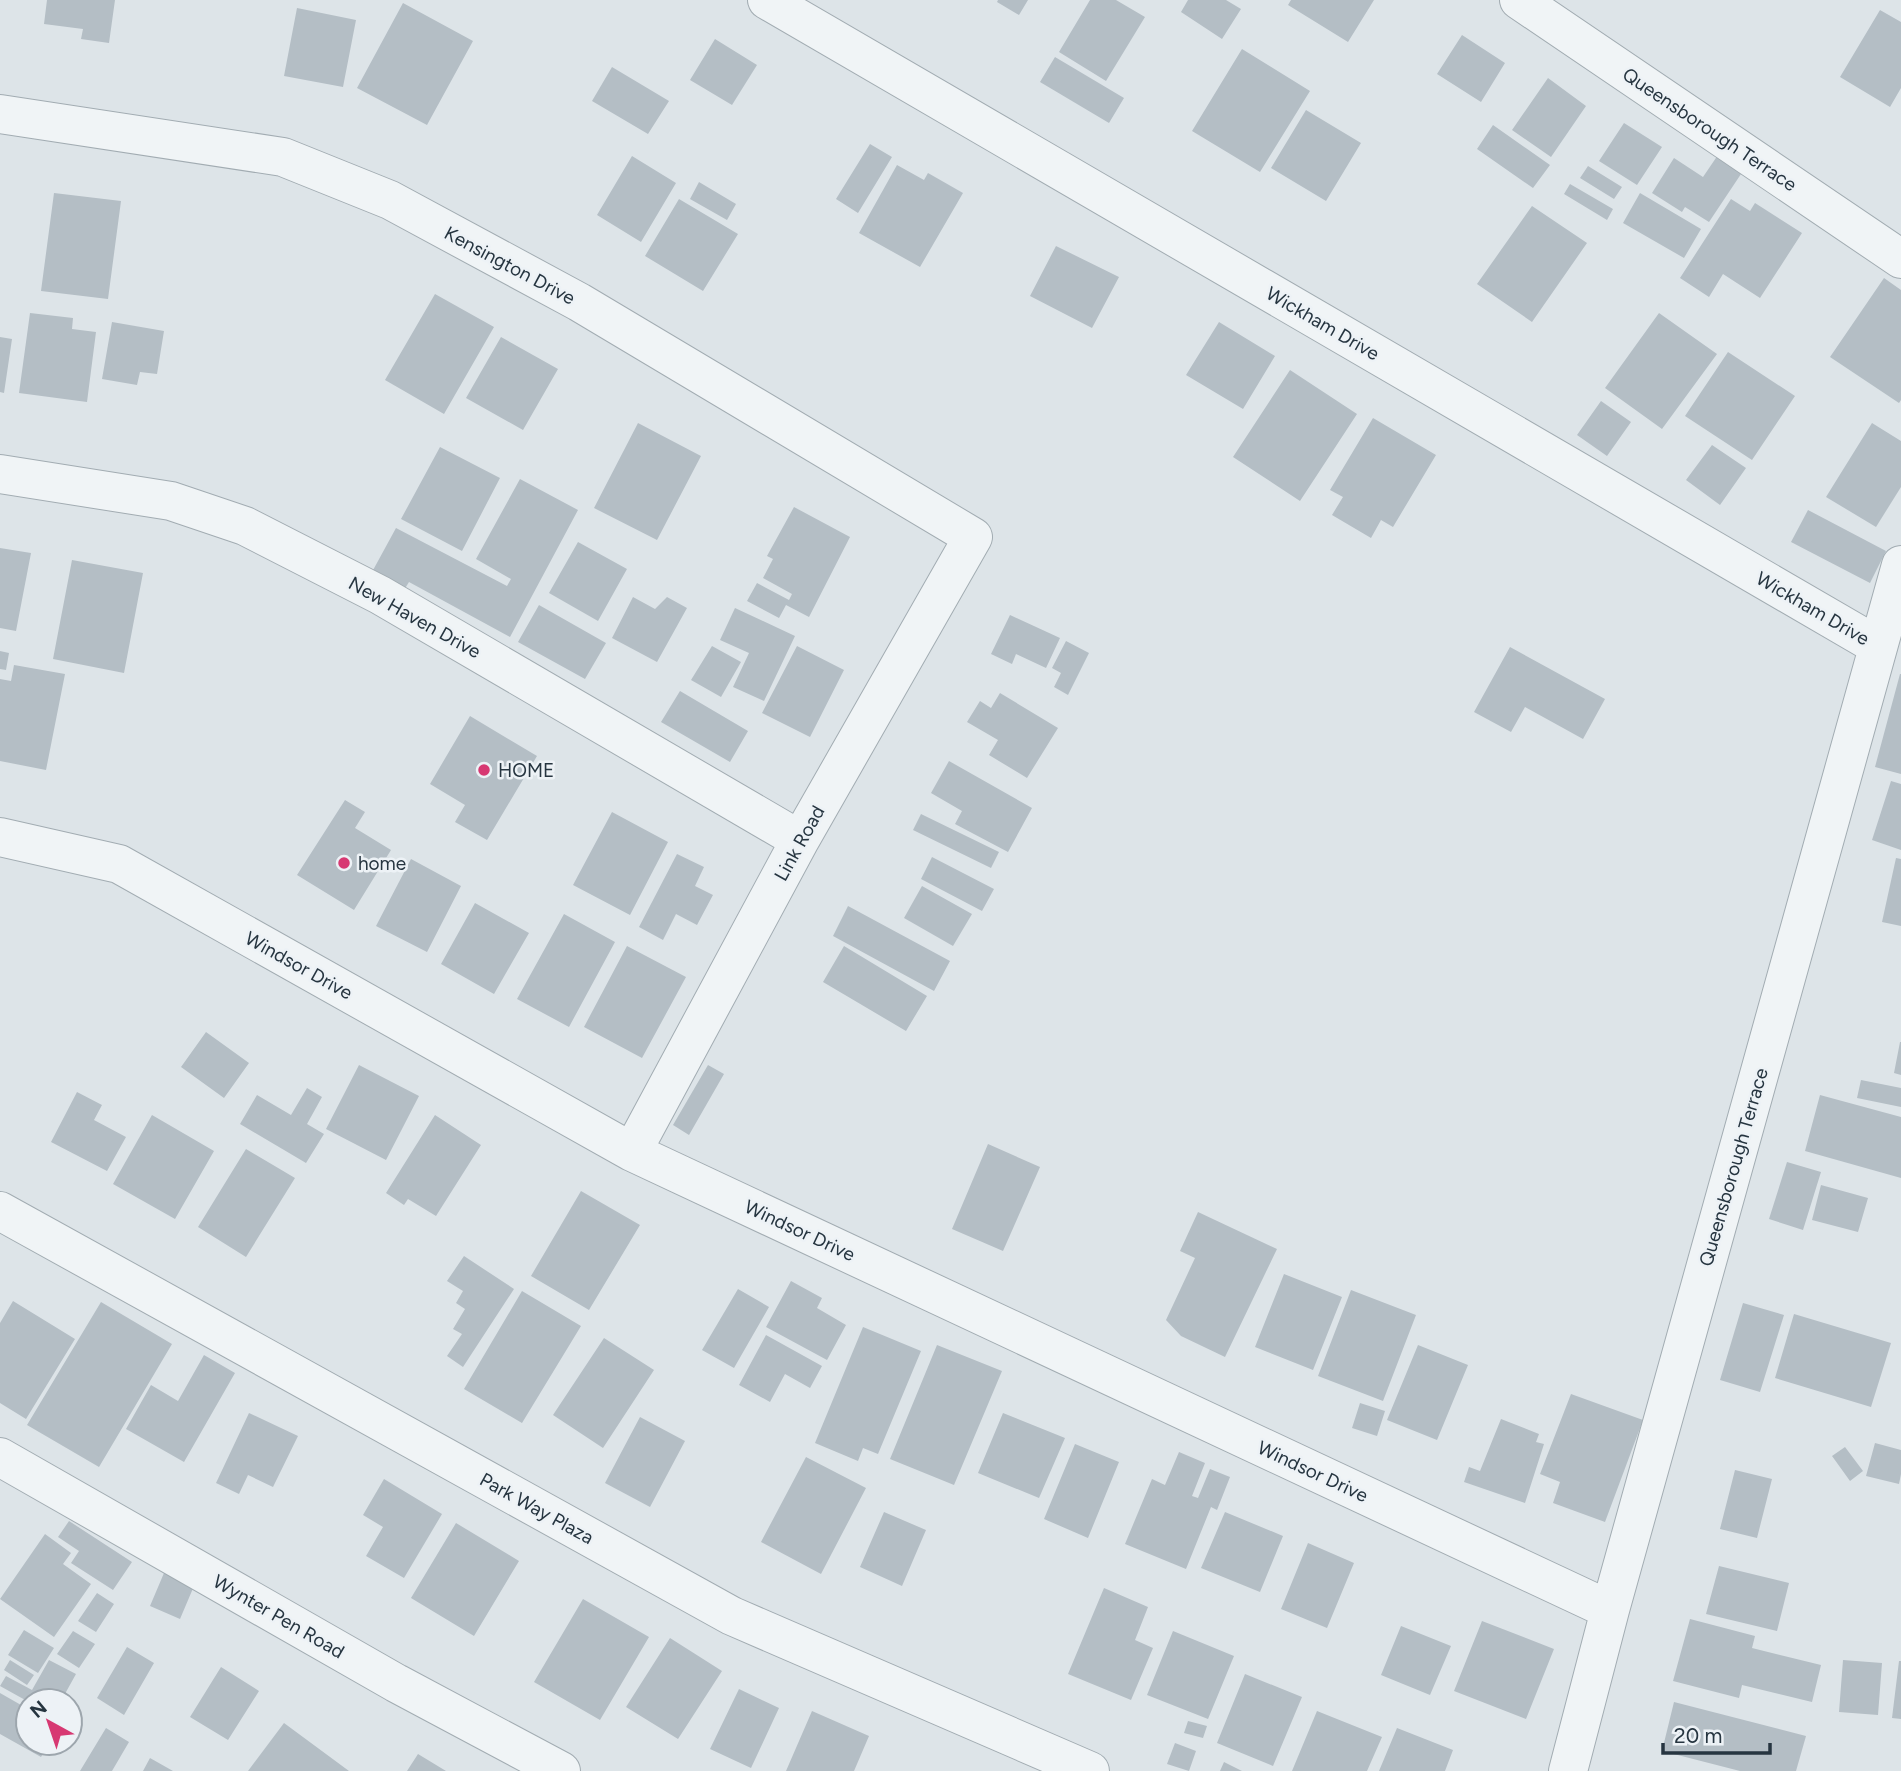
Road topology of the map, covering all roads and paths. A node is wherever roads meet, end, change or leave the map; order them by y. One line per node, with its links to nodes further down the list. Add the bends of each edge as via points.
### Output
1 (767, 0): 8 (street, Wickham Drive)
2 (1519, 0): 4 (street, Queensborough Terrace)
3 (0, 114): 6 (street, Kensington Drive, via 283,158 390,200 579,302)
4 (1901, 259)
5 (0, 474): 10 (street, New Haven Drive, via 171,501 245,526 380,596)
6 (973, 537): 10 (street, Link Road)
7 (1901, 565): 8 (street, Queensborough Terrace)
8 (1878, 646): 14 (street, Queensborough Terrace)
9 (0, 837): 11 (street, Windsor Drive, via 119,864)
10 (800, 839): 11 (street, Link Road)
11 (632, 1152): 14 (street, Windsor Drive)
12 (0, 1212): 16 (street, Park Way Plaza, via 732,1616)
13 (0, 1457): 15 (street, Wynter Pen Road)
14 (1610, 1610): 17 (street, Queensborough Terrace)
15 (557, 1770)
16 (1090, 1771)
17 (1568, 1771)

